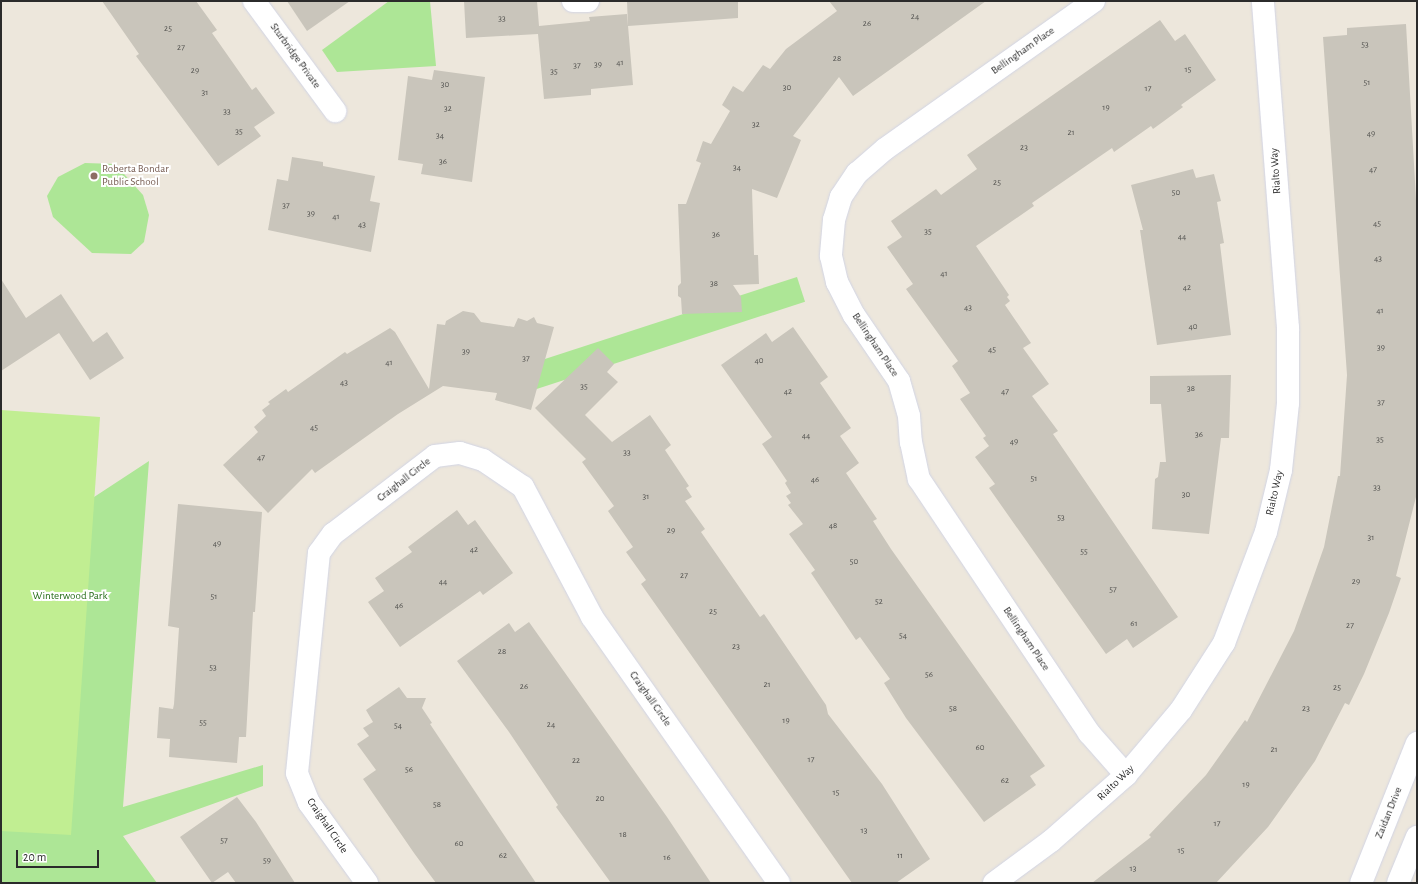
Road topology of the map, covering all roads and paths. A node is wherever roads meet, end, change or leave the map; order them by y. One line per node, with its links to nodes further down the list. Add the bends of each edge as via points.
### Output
1 (254, 1): 6 (street, Sturbridge Private)
2 (574, 1): 3 (street)
3 (588, 1)
4 (1094, 1): 8 (street, Bellingham Place, via 885,149 856,173 841,197 834,220 831,256 837,282 854,314 899,381 909,416 911,442 919,479 1090,733)
5 (1263, 1): 8 (street, Rialto Way, via 1288,328 1288,403 1281,470 1266,532 1224,643 1181,710)
6 (335, 111)
7 (1417, 743): 13 (street, Zaidan Drive)
8 (1126, 775): 12 (street, Rialto Way, via 1051,841)
9 (1417, 837): 14 (street)
10 (367, 883): 11 (street, Craighall Circle, via 310,803 298,774 319,553 333,534 435,456 460,452 483,460 523,487 592,617)
11 (779, 883)
12 (994, 883)
13 (1361, 883)
14 (1398, 883)

